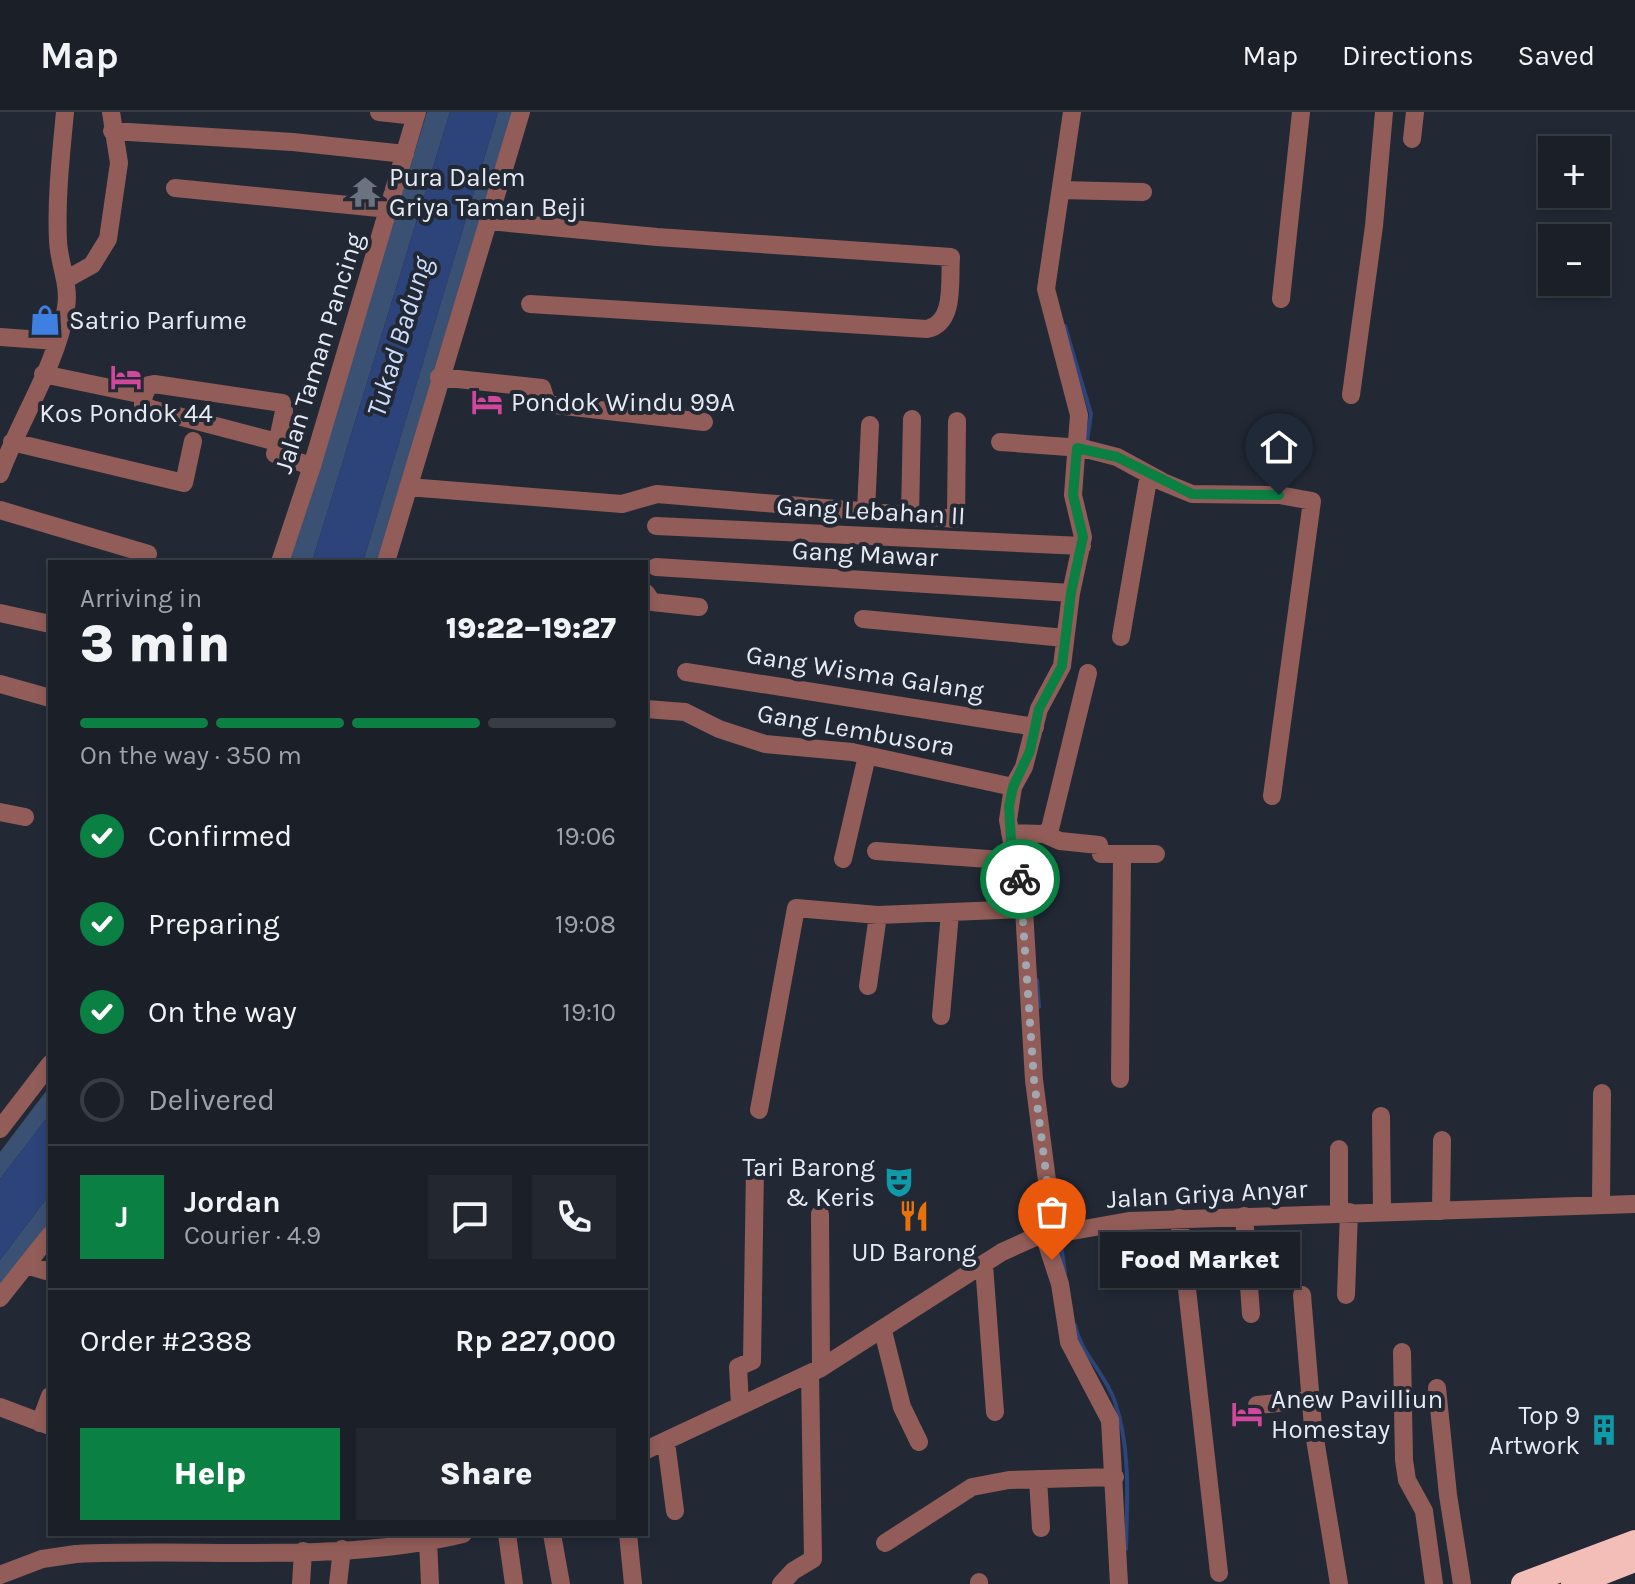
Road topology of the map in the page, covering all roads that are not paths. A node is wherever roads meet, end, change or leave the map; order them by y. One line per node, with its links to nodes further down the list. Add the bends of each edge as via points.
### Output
1 (65, 112): 18 (street, via 57,228)
2 (111, 112): 10 (street)
3 (379, 112): 9 (street)
4 (521, 112): 17 (street)
5 (1072, 112): 14 (street)
6 (1301, 112): 19 (street)
7 (1384, 112): 27 (street)
8 (1415, 112): 11 (street)
9 (417, 114): 12 (street, Jalan Taman Pancing)
10 (112, 131): 12 (street); 18 (street, via 119,163 108,239 92,265)
11 (1412, 139)
12 (405, 154): 16 (street, Jalan Taman Pancing)
13 (175, 188): 16 (street)
14 (1067, 190): 15 (street); 39 (street, via 1046,289)
15 (1143, 192)
16 (389, 209): 50 (street, Jalan Taman Pancing)
17 (488, 221): 20 (street, via 951,257 946,315 927,329); 24 (street)
18 (65, 280): 22 (street, via 67,306)
19 (1281, 299)
20 (530, 304)
21 (0, 337): 22 (street)
22 (57, 341): 23 (street)
23 (43, 374): 26 (street); 35 (street)
24 (439, 377): 32 (street, via 542,388 547,404); 43 (street)
25 (203, 390): 26 (street, via 151,383); 28 (street); 31 (street)
26 (144, 395): 31 (street, via 147,407)
27 (1351, 395)
28 (247, 398): 34 (street); 37 (street, via 284,406)
29 (912, 419): 46 (street)
30 (957, 421): 46 (street, via 956,519)
31 (198, 422): 34 (street)
32 (704, 422)
33 (870, 425): 45 (street)
34 (241, 433): 37 (street)
35 (9, 434): 36 (street, via 184,483); 41 (street)
36 (193, 441)
37 (277, 442): 40 (street, via 278,456)
38 (1000, 442): 39 (street)
39 (1084, 449): 42 (street, via 1117,457); 48 (street, via 1073,495 1083,528)
40 (305, 464)
41 (0, 474)
42 (1149, 474): 59 (street); 69 (street, via 1192,494 1279,495 1312,501)
43 (408, 487): 45 (street, via 622,504 657,494); 51 (street)
44 (0, 510): 49 (street)
45 (866, 511): 46 (street)
46 (910, 515)
47 (656, 526): 48 (street, Gang Lebahan II)
48 (1082, 546): 53 (street)
49 (148, 554)
50 (281, 560)
51 (387, 560)
52 (656, 567): 53 (street, Gang Mawar)
53 (1071, 593): 60 (street)
54 (648, 595): 55 (street, via 657,604)
55 (699, 607)
56 (0, 613): 58 (street)
57 (863, 619): 60 (street)
58 (48, 624)
59 (1121, 637)
60 (1065, 638): 66 (street, via 1062,666)
61 (686, 672): 66 (street, Gang Wisma Galang)
62 (1088, 673): 73 (street, via 1050,829)
63 (0, 684): 64 (street)
64 (48, 697)
65 (648, 709): 67 (street, Gang Lembusora, via 685,712 765,744)
66 (1035, 727): 68 (street)
67 (867, 756): 68 (street, Gang Lembusora); 77 (street)
68 (1013, 787): 72 (street)
69 (1272, 796)
70 (0, 812): 71 (street)
71 (25, 817)
72 (1010, 833): 73 (street); 78 (street)
73 (1044, 834): 76 (street, via 1099,845 1101,854)
74 (876, 851): 78 (street)
75 (1156, 854): 76 (street)
76 (1122, 857): 85 (street)
77 (843, 859)
78 (1017, 861): 79 (street)
79 (1024, 909): 80 (street); 101 (street, via 1034,1080)
80 (950, 913): 81 (street); 83 (street)
81 (878, 915): 82 (street); 87 (street, via 796,908)
82 (868, 986)
83 (941, 1016)
84 (48, 1067): 89 (street)
85 (1120, 1079)
86 (1602, 1093): 93 (street)
87 (759, 1110)
88 (1381, 1116): 95 (street)
89 (0, 1129)
90 (1442, 1140): 96 (street)
91 (1339, 1149): 97 (street)
92 (755, 1167): 116 (street, via 752,1361 738,1367)
93 (1601, 1204): 94 (street, Jalan Griya Anyar); 96 (street, Jalan Griya Anyar)
94 (1635, 1204)
95 (1382, 1211): 96 (street, Jalan Griya Anyar); 97 (street, Jalan Griya Anyar)
96 (1441, 1211)
97 (1344, 1212): 99 (street, Jalan Griya Anyar); 107 (street)
98 (820, 1214): 112 (street)
99 (1244, 1216): 100 (street, Jalan Griya Anyar); 109 (street)
100 (1179, 1218): 101 (street, Jalan Griya Anyar); 138 (street)
101 (1052, 1234): 104 (street, Jalan Griya Anyar, via 1016,1245); 123 (street, via 1069,1342 1110,1420)
102 (48, 1239): 103 (street)
103 (26, 1265): 105 (street); 108 (street)
104 (984, 1265): 110 (street, Jalan Griya Anyar); 118 (street)
105 (48, 1271)
106 (1302, 1295): 114 (street)
107 (1346, 1295)
108 (0, 1298)
109 (1251, 1314)
110 (883, 1331): 112 (street, Jalan Griya Anyar); 121 (street, via 902,1407)
111 (1402, 1352): 149 (street, via 1404,1460 1407,1480 1424,1511)
112 (815, 1371): 116 (street, Jalan Griya Anyar); 146 (street, via 813,1559)
113 (1437, 1388): 150 (street)
114 (1311, 1400): 115 (street); 148 (street)
115 (1257, 1405)
116 (740, 1406): 120 (street, Jalan Griya Anyar)
117 (0, 1407): 119 (street)
118 (995, 1412)
119 (45, 1425)
120 (666, 1442): 122 (street, Jalan Griya Anyar); 125 (street)
121 (919, 1442)
122 (648, 1449)
123 (1115, 1477): 124 (street); 147 (street)
124 (1038, 1479): 126 (street); 134 (street, via 972,1487)
125 (675, 1511)
126 (1041, 1528)
127 (507, 1536): 143 (street)
128 (552, 1536): 144 (street)
129 (628, 1536): 145 (street)
130 (434, 1538): 131 (street); 142 (street)
131 (402, 1539): 135 (street)
132 (255, 1542): 136 (street); 139 (street, via 76,1554 42,1559)
133 (1635, 1542): 151 (highway)
134 (885, 1543)
135 (342, 1549): 136 (street); 141 (street)
136 (303, 1551): 140 (street)
137 (1635, 1560): 152 (highway)
138 (1219, 1573)
139 (0, 1575)
140 (301, 1584)
141 (338, 1584)
142 (430, 1584)
143 (514, 1584)
144 (561, 1584)
145 (633, 1584)
146 (781, 1584)
147 (1119, 1584)
148 (1339, 1584)
149 (1434, 1584)
150 (1462, 1584)
151 (1523, 1584)
152 (1573, 1584)

